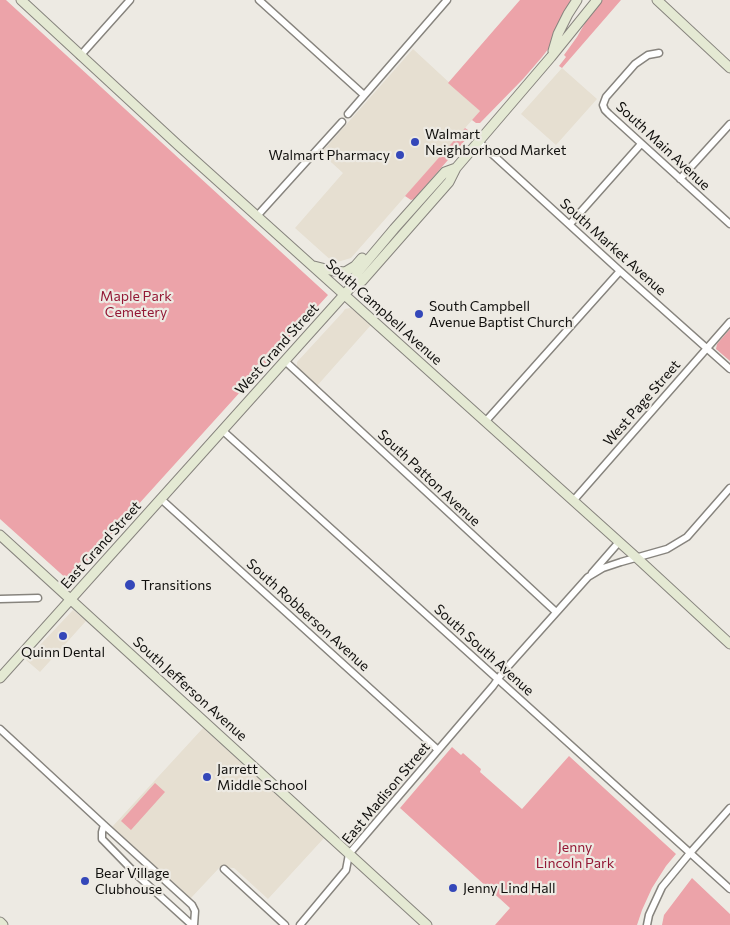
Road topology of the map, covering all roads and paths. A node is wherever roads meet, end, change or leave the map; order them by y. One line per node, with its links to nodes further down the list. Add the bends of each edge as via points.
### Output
1 (21, 0): 9 (main road, South Campbell Avenue)
2 (130, 0): 9 (street)
3 (259, 0): 12 (street)
4 (447, 0): 12 (street)
5 (577, 0): 10 (main road, West Grand Street, via 561,28)
6 (597, 0): 10 (main road, West Grand Street)
7 (657, 0): 11 (main road)
8 (659, 53): 17 (street, South Main Avenue, via 635,64 606,97 603,105)
9 (80, 56): 20 (main road, South Campbell Avenue)
10 (551, 57): 16 (main road, West Grand Street)
11 (730, 68)
12 (364, 95): 13 (street)
13 (348, 114)
14 (342, 122): 20 (street)
15 (730, 124): 19 (street)
16 (479, 142): 18 (main road, West Grand Street); 21 (street, South Market Avenue)
17 (641, 144): 19 (street, South Main Avenue); 21 (street)
18 (456, 168): 23 (main road, West Grand Street, via 445,172); 26 (main road, West Grand Street, via 449,182 362,281)
19 (680, 179): 22 (street, South Main Avenue)
20 (257, 216): 24 (main road, South Campbell Avenue)
21 (570, 224): 25 (street, South Market Avenue)
22 (730, 224)
23 (384, 242): 24 (main road, via 374,245 345,272); 26 (main road, West Grand Street, via 356,273)
24 (311, 265): 27 (main road, South Campbell Avenue)
25 (620, 271): 29 (street, South Market Avenue); 32 (street)
26 (352, 286): 27 (main road, West Grand Street)
27 (344, 295): 30 (main road, West Grand Street); 32 (main road, South Campbell Avenue)
28 (730, 322): 29 (street, West Page Street)
29 (707, 348): 31 (street, South Market Avenue); 36 (street, West Page Street)
30 (285, 361): 33 (main road, West Grand Street); 44 (street, South Patton Avenue)
31 (730, 369)
32 (485, 422): 36 (main road, South Campbell Avenue)
33 (222, 430): 35 (main road, East Grand Street); 47 (street, South South Avenue)
34 (730, 488): 39 (street, via 686,537 667,549)
35 (161, 499): 43 (main road, East Grand Street); 49 (street, South Robberson Avenue)
36 (573, 500): 38 (main road, South Campbell Avenue)
37 (0, 535): 43 (main road, South Jefferson Avenue)
38 (619, 542): 39 (main road, South Campbell Avenue); 40 (street, East Madison Street)
39 (637, 558): 40 (street, via 603,568); 45 (main road, South Campbell Avenue)
40 (588, 577): 44 (street, East Madison Street)
41 (38, 598): 42 (street)
42 (0, 599)
43 (70, 599): 46 (main road, East Grand Street); 53 (main road, South Jefferson Avenue)
44 (556, 612): 47 (street, East Madison Street)
45 (730, 644)
46 (0, 678)
47 (498, 680): 49 (street, East Madison Street); 52 (street, South South Avenue)
48 (0, 729): 51 (street)
49 (438, 750): 53 (street, East Madison Street)
50 (730, 808): 52 (street)
51 (104, 825): 58 (street, via 102,839); 58 (street, via 192,905 195,912)
52 (690, 853): 55 (street, South South Avenue); 62 (street, via 662,887)
53 (350, 854): 60 (street, East Madison Street, via 346,870); 61 (main road, South Jefferson Avenue)
54 (224, 868): 59 (street)
55 (730, 889)
56 (0, 922): 57 (main road)
57 (3, 925)
58 (193, 925)
59 (285, 925)
60 (300, 925)
61 (427, 925)
62 (647, 925)

